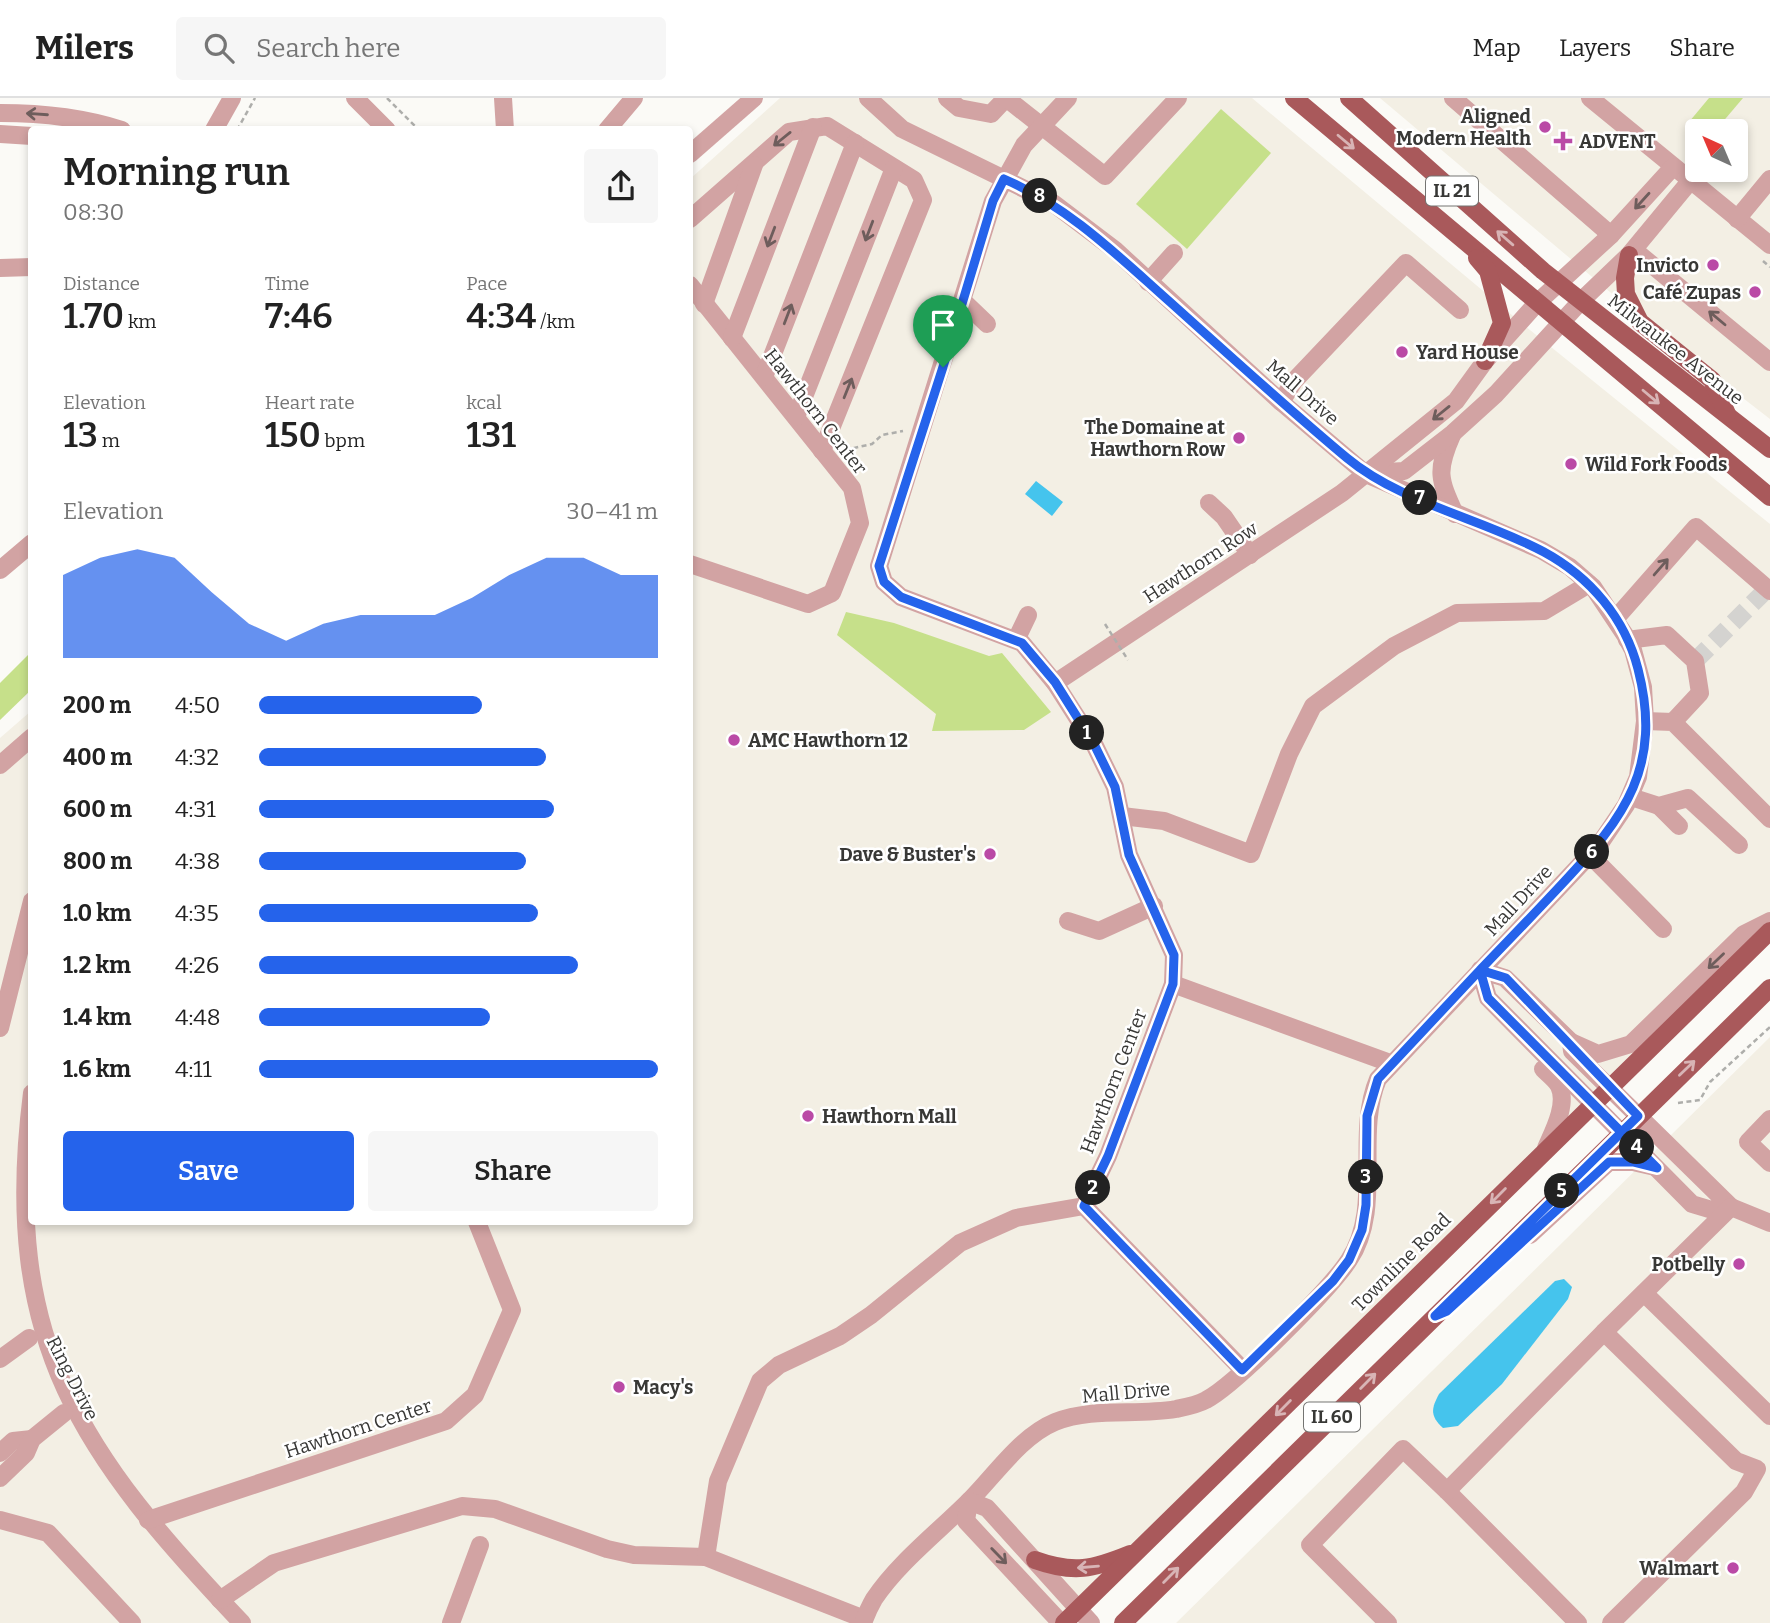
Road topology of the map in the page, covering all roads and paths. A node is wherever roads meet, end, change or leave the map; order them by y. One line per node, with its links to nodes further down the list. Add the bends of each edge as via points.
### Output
1 (232, 98): 19 (street)
2 (254, 98): 20 (path)
3 (355, 98): 21 (street)
4 (387, 98): 22 (path)
5 (503, 98): 23 (street)
6 (634, 98): 24 (street)
7 (754, 98): 30 (street)
8 (868, 98): 35 (street, Mall Drive, via 902,129)
9 (947, 98): 10 (street, via 959,108 991,114)
10 (1006, 98): 26 (street)
11 (1068, 98): 26 (street)
12 (1178, 98): 26 (street, via 1105,176)
13 (1294, 98): 41 (main road, IL 21, one-way to 41)
14 (1453, 98): 42 (street)
15 (1356, 102): 49 (main road, IL 21, one-way to 15)
16 (1603, 102): 32 (street)
17 (0, 113): 18 (street, one-way to 17, via 37,113)
18 (110, 126)
19 (216, 126)
20 (239, 126)
21 (383, 126)
22 (415, 126)
23 (505, 126)
24 (610, 126)
25 (813, 127): 29 (street, via 827,126); 31 (street, one-way to 31, via 789,132); 58 (street, one-way to 58)
26 (1040, 128): 35 (street)
27 (0, 134): 28 (street)
28 (28, 136)
29 (855, 144): 33 (street); 61 (street, one-way to 29)
30 (693, 151)
31 (755, 162): 39 (street); 54 (street)
32 (1673, 167): 34 (street); 42 (street, Hawthorn Row, one-way to 42)
33 (894, 168): 63 (street, one-way to 63); 69 (street, one-way to 33, via 923,200 914,180)
34 (1685, 176)
35 (1004, 179): 48 (street, Mall Drive, via 1053,203 1115,250); 52 (street, via 993,201)
36 (1770, 179): 40 (street)
37 (1689, 182): 44 (street)
38 (1693, 182): 40 (street)
39 (693, 216)
40 (1737, 219): 43 (street)
41 (1457, 234): 53 (main road, IL 21); 59 (main road, via 1488,271 1502,323)
42 (1611, 235): 49 (street, Hawthorn Row)
43 (1770, 245)
44 (1632, 252): 51 (street); 60 (street, one-way to 44); 64 (main road, via 1626,294 1640,322 1712,380)
45 (1174, 253): 48 (street)
46 (28, 267): 47 (street)
47 (0, 268)
48 (1148, 282): 62 (street, Mall Drive)
49 (1557, 282): 51 (main road, Milwaukee Avenue / IL 21); 53 (street, Hawthorn Row)
50 (693, 289): 54 (street, Hawthorn Center)
51 (1581, 301): 56 (street); 64 (main road, Milwaukee Avenue / IL 21)
52 (964, 302): 57 (street); 83 (street, via 879,566 884,582 901,597)
53 (1537, 303): 56 (main road, IL 21); 59 (street, Hawthorn Row)
54 (704, 304): 58 (street, Hawthorn Center)
55 (1460, 310): 62 (street, via 1406,263 1294,381)
56 (1562, 323): 66 (street); 71 (main road, IL 21, one-way to 71)
57 (988, 324)
58 (732, 338): 61 (street, Hawthorn Center)
59 (1485, 361): 70 (street, Hawthorn Row, one-way to 70, via 1456,401)
60 (1770, 362)
61 (764, 377): 63 (street, Hawthorn Center)
62 (1281, 401): 70 (street, Mall Drive)
63 (796, 417): 69 (street, Hawthorn Center)
64 (1728, 418): 67 (main road, Milwaukee Avenue / IL 21)
65 (912, 430): 68 (path)
66 (1453, 433): 70 (street, via 1404,471); 73 (street, via 1441,462 1440,481)
67 (1770, 449)
68 (842, 450)
69 (822, 451): 76 (street, Hawthorn Center, via 852,488 860,523 832,593 808,604)
70 (1366, 474): 73 (street, Mall Drive); 75 (street, Hawthorn Row)
71 (1770, 497)
72 (1209, 503): 75 (street)
73 (1455, 514): 78 (street, Mall Drive, via 1541,550)
74 (28, 546): 77 (street)
75 (1250, 555): 86 (street, Hawthorn Row)
76 (693, 565)
77 (0, 570)
78 (1589, 584): 81 (street, Mall Drive); 93 (street, via 1544,611 1457,613 1394,646 1313,706 1289,754 1251,854 1164,821)
79 (1770, 592): 81 (street, one-way to 79, via 1696,527)
80 (1028, 615): 83 (street)
81 (1616, 618): 84 (street, Mall Drive)
82 (1105, 624): 85 (path, bridge)
83 (1016, 640): 86 (street, Hawthorn Center)
84 (1628, 640): 87 (street, Mall Drive, via 1643,687); 88 (street, via 1667,635 1695,661 1700,693)
85 (1128, 660)
86 (1055, 682): 93 (street, Hawthorn Center, via 1094,744 1115,787)
87 (1645, 721): 88 (street); 91 (street, Mall Drive, via 1641,761)
88 (1673, 722): 94 (street)
89 (28, 740): 90 (street)
90 (0, 765)
91 (1630, 797): 92 (street); 97 (street, Mall Drive)
92 (1659, 806): 95 (street); 96 (street, via 1688,798)
93 (1122, 816): 98 (street, Hawthorn Center, via 1129,855)
94 (1770, 819)
95 (1679, 826)
96 (1739, 845)
97 (1590, 855): 102 (street); 104 (street, Mall Drive)
98 (1153, 906): 100 (street, via 1099,931); 105 (street, Hawthorn Center, via 1174,955)
99 (28, 917): 109 (street)
100 (1068, 921)
101 (1770, 921): 110 (street, one-way to 110, via 1744,934 1631,1044 1598,1054)
102 (1663, 929)
103 (1770, 931): 112 (main road, Townline Road / IL 60)
104 (1480, 970): 107 (street, via 1488,998); 110 (street, via 1506,978); 111 (street, Mall Drive)
105 (1173, 984): 111 (street); 122 (street, Hawthorn Center, via 1108,1156)
106 (1770, 988): 116 (main road, IL 60, one-way to 106)
107 (1504, 1014): 113 (street); 119 (street, via 1508,1033 1559,1086 1560,1108)
108 (1770, 1027): 114 (path, via 1710,1082 1700,1100)
109 (0, 1028)
110 (1570, 1042): 112 (street, via 1572,1051)
111 (1390, 1063): 131 (street, Mall Drive, via 1369,1103 1366,1205 1356,1248 1333,1281)
112 (1609, 1086): 113 (main road, Townline Road / IL 60); 116 (street)
113 (1592, 1103): 118 (street); 119 (main road, Townline Road / IL 60)
114 (1678, 1103)
115 (28, 1109): 129 (street, Ring Drive, via 12,1172 12,1208 14,1258)
116 (1638, 1116): 118 (main road, IL 60); 123 (street)
117 (1770, 1119): 120 (street, via 1748,1142)
118 (1621, 1132): 121 (street); 127 (main road, IL 60)
119 (1546, 1148): 143 (main road, Townline Road / IL 60, one-way to 143)
120 (1770, 1163)
121 (1657, 1168): 123 (street, via 1692,1204 1712,1210); 127 (street, via 1609,1162 1447,1311)
122 (1084, 1206): 131 (street); 144 (street, via 1016,1218 960,1243 871,1315 779,1365 760,1381 718,1481)
123 (1731, 1207): 124 (street); 126 (street)
124 (1770, 1223)
125 (478, 1225): 141 (street, Hawthorn Center, via 512,1310 475,1395 446,1421)
126 (1644, 1293): 128 (street); 133 (street)
127 (1435, 1316): 154 (main road, IL 60, one-way to 127)
128 (1604, 1332): 136 (street, via 1736,1461); 138 (street)
129 (29, 1338): 130 (street); 132 (street, Ring Drive)
130 (0, 1359)
131 (1242, 1370): 139 (street, Mall Drive, via 1207,1399 1189,1406 1086,1414 1047,1426 1023,1444)
132 (64, 1413): 134 (street); 141 (street, Ring Drive, via 89,1452)
133 (1770, 1416)
134 (32, 1439): 135 (street, via 13,1441); 137 (street, via 26,1453)
135 (0, 1453)
136 (1764, 1471): 157 (street)
137 (0, 1478)
138 (1447, 1492): 155 (street, via 1403,1449 1310,1545); 156 (street)
139 (969, 1501): 145 (street, via 987,1508); 148 (street, Mall Drive, via 898,1571 874,1600); 152 (street, one-way to 152, via 966,1521)
140 (0, 1520): 149 (street, via 48,1533)
141 (148, 1520): 146 (street, Ring Drive)
142 (480, 1545): 151 (street)
143 (1139, 1550): 145 (main road, one-way to 145, via 1095,1569 1059,1569); 147 (main road, Townline Road / IL 60)
144 (706, 1557): 146 (street, via 646,1557 621,1552 495,1509 462,1506 274,1563); 148 (street)
145 (1035, 1560): 147 (street)
146 (220, 1600): 150 (street, Ring Drive)
147 (1078, 1609): 152 (main road, Townline Road / IL 60); 153 (street)
148 (864, 1621)
149 (132, 1623)
150 (242, 1623)
151 (451, 1623)
152 (1063, 1623)
153 (1091, 1623)
154 (1123, 1623)
155 (1388, 1623)
156 (1578, 1623)
157 (1611, 1623)

